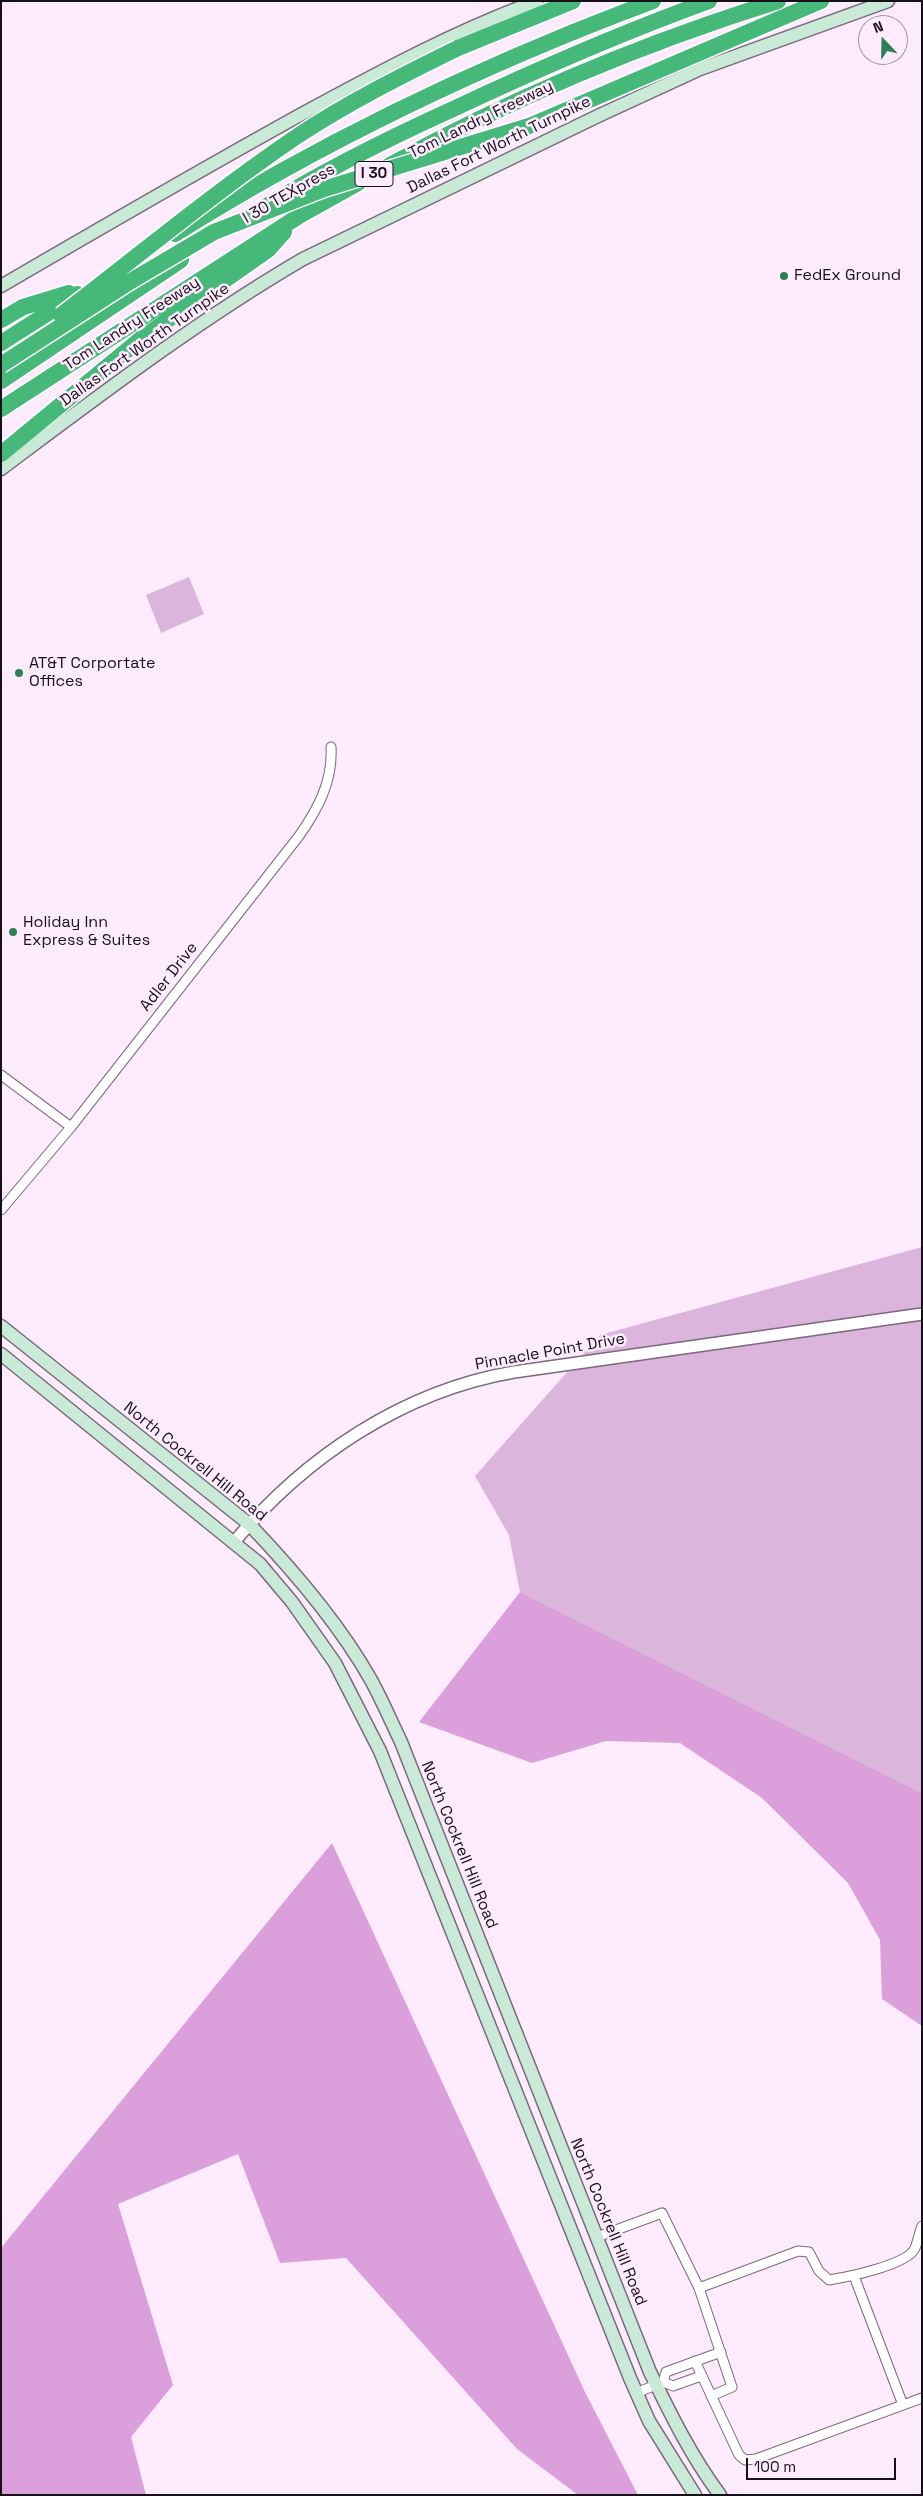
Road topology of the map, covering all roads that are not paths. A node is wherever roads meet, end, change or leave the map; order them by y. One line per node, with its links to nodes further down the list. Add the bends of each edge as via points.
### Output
1 (537, 1): 10 (main road, via 499,15 397,63 236,150)
2 (573, 1): 9 (highway, bridge, via 458,48 357,100 239,177)
3 (653, 1): 9 (highway, via 534,49 407,106 277,174)
4 (709, 1): 15 (highway, I 30 TEXpress, via 574,54 350,159 197,249)
5 (778, 1): 8 (highway, Tom Landry Freeway / I 30, via 656,43 555,84 414,152)
6 (821, 1): 14 (highway, bridge, via 529,126 294,199 214,232)
7 (888, 1): 18 (main road, Dallas Fort Worth Turnpike, via 700,69 303,259 180,336)
8 (299, 216): 16 (highway, Tom Landry Freeway / I 30); 17 (highway, via 268,250 142,338)
9 (131, 261): 11 (highway); 14 (highway, bridge)
10 (1, 286)
11 (90, 286): 12 (highway, via 23,307); 13 (highway)
12 (1, 320)
13 (1, 343)
14 (1, 364)
15 (1, 381)
16 (1, 409)
17 (1, 454)
18 (1, 468)
19 (331, 748): 21 (street, Adler Drive, via 332,764 314,816)
20 (1, 1074): 21 (street)
21 (71, 1127): 22 (street, Adler Drive)
22 (1, 1210)
23 (922, 1314): 26 (street, Pinnacle Point Drive, via 487,1376 424,1398 366,1428 309,1467)
24 (1, 1326): 26 (main road, North Cockrell Hill Road)
25 (1, 1354): 27 (main road)
26 (249, 1524): 27 (street, Pinnacle Point Drive); 29 (main road, North Cockrell Hill Road, via 276,1552 326,1616 380,1698 401,1742)
27 (234, 1542): 36 (main road, via 260,1564 320,1639 372,1734)
28 (922, 2226): 30 (street, via 915,2250 900,2260)
29 (597, 2237): 31 (street, via 662,2213); 35 (main road, North Cockrell Hill Road)
30 (854, 2276): 31 (street, via 829,2280 819,2271 809,2252 798,2251); 39 (street)
31 (699, 2288): 32 (street)
32 (721, 2352): 33 (street); 37 (street, via 732,2387)
33 (695, 2361): 34 (street); 35 (street, via 666,2372)
34 (701, 2376): 35 (street, via 673,2386); 37 (street)
35 (660, 2383): 36 (street); 41 (main road, North Cockrell Hill Road, via 676,2426)
36 (636, 2393): 40 (main road, via 649,2421)
37 (711, 2396): 39 (street, via 739,2455 745,2460 756,2459)
38 (922, 2398): 39 (street)
39 (903, 2405)
40 (695, 2495)
41 (720, 2495)

